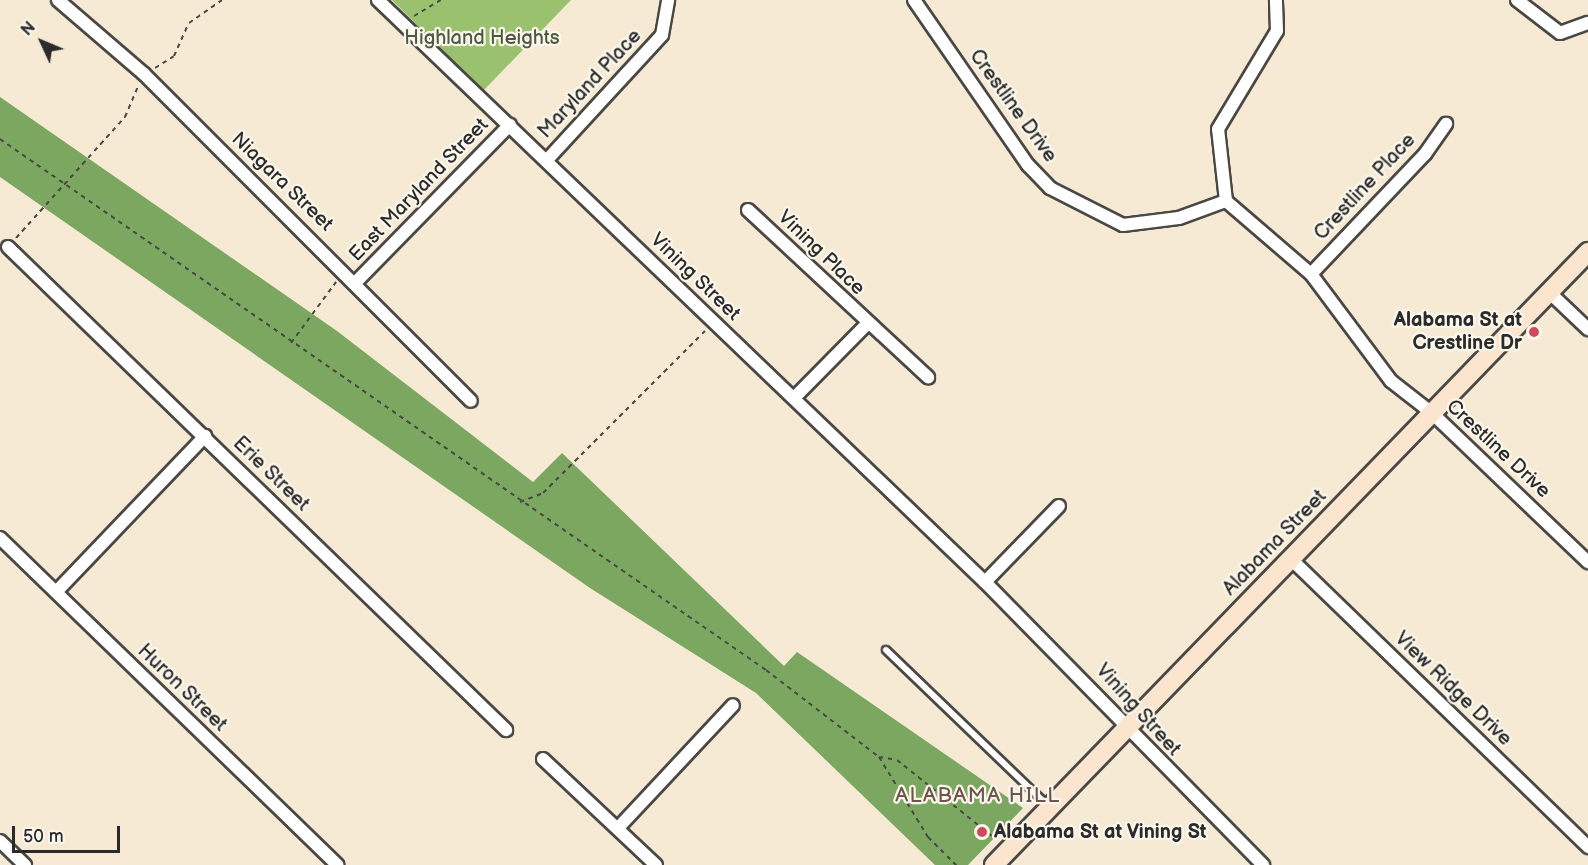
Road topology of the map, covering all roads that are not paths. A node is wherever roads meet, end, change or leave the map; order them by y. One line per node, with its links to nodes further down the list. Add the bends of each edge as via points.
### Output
1 (58, 0): 16 (street, Niagara Street, via 120,51)
2 (378, 0): 9 (street, Vining Street)
3 (668, 0): 10 (street, Maryland Place, via 662,35)
4 (914, 0): 11 (street, Crestline Drive, via 1028,165 1050,188 1123,225 1179,218)
5 (1276, 0): 11 (street, via 1277,31 1225,108 1218,129)
6 (1517, 0): 7 (street, via 1560,33)
7 (1588, 23)
8 (1446, 124): 15 (street, Crestline Place, via 1425,154)
9 (510, 125): 10 (street, Vining Street); 16 (street, East Maryland Street)
10 (547, 160): 21 (street, Vining Street)
11 (1226, 201): 15 (street, Crestline Drive)
12 (748, 210): 18 (street, Vining Place)
13 (8, 247): 24 (street, Erie Street)
14 (1588, 252): 17 (main road, Alabama Street)
15 (1311, 274): 23 (street, Crestline Drive, via 1391,381)
16 (356, 282): 22 (street, Niagara Street)
17 (1549, 292): 19 (street); 23 (main road, Alabama Street)
18 (867, 324): 20 (street, Vining Place); 21 (street, Vining Place)
19 (1588, 329)
20 (928, 377)
21 (794, 398): 29 (street, Vining Street)
22 (471, 401)
23 (1432, 413): 27 (main road, Alabama Street); 28 (street, Crestline Drive)
24 (205, 436): 30 (street); 34 (street, Erie Street)
25 (1059, 506): 29 (street)
26 (0, 538): 30 (street, Huron Street)
27 (1291, 558): 33 (main road, Alabama Street); 39 (street, View Ridge Drive)
28 (1588, 562)
29 (985, 582): 33 (street, Vining Street)
30 (56, 592): 41 (street, Huron Street)
31 (886, 650): 36 (lane)
32 (733, 705): 37 (street)
33 (1130, 724): 36 (main road, Alabama Street); 44 (street, Vining Street, via 1140,745)
34 (506, 730)
35 (543, 759): 37 (street)
36 (1049, 808): 43 (main road, Alabama Street)
37 (618, 828): 42 (street)
38 (0, 841): 40 (street)
39 (1588, 847)
40 (25, 865)
41 (338, 865)
42 (656, 865)
43 (994, 865)
44 (1263, 865)

